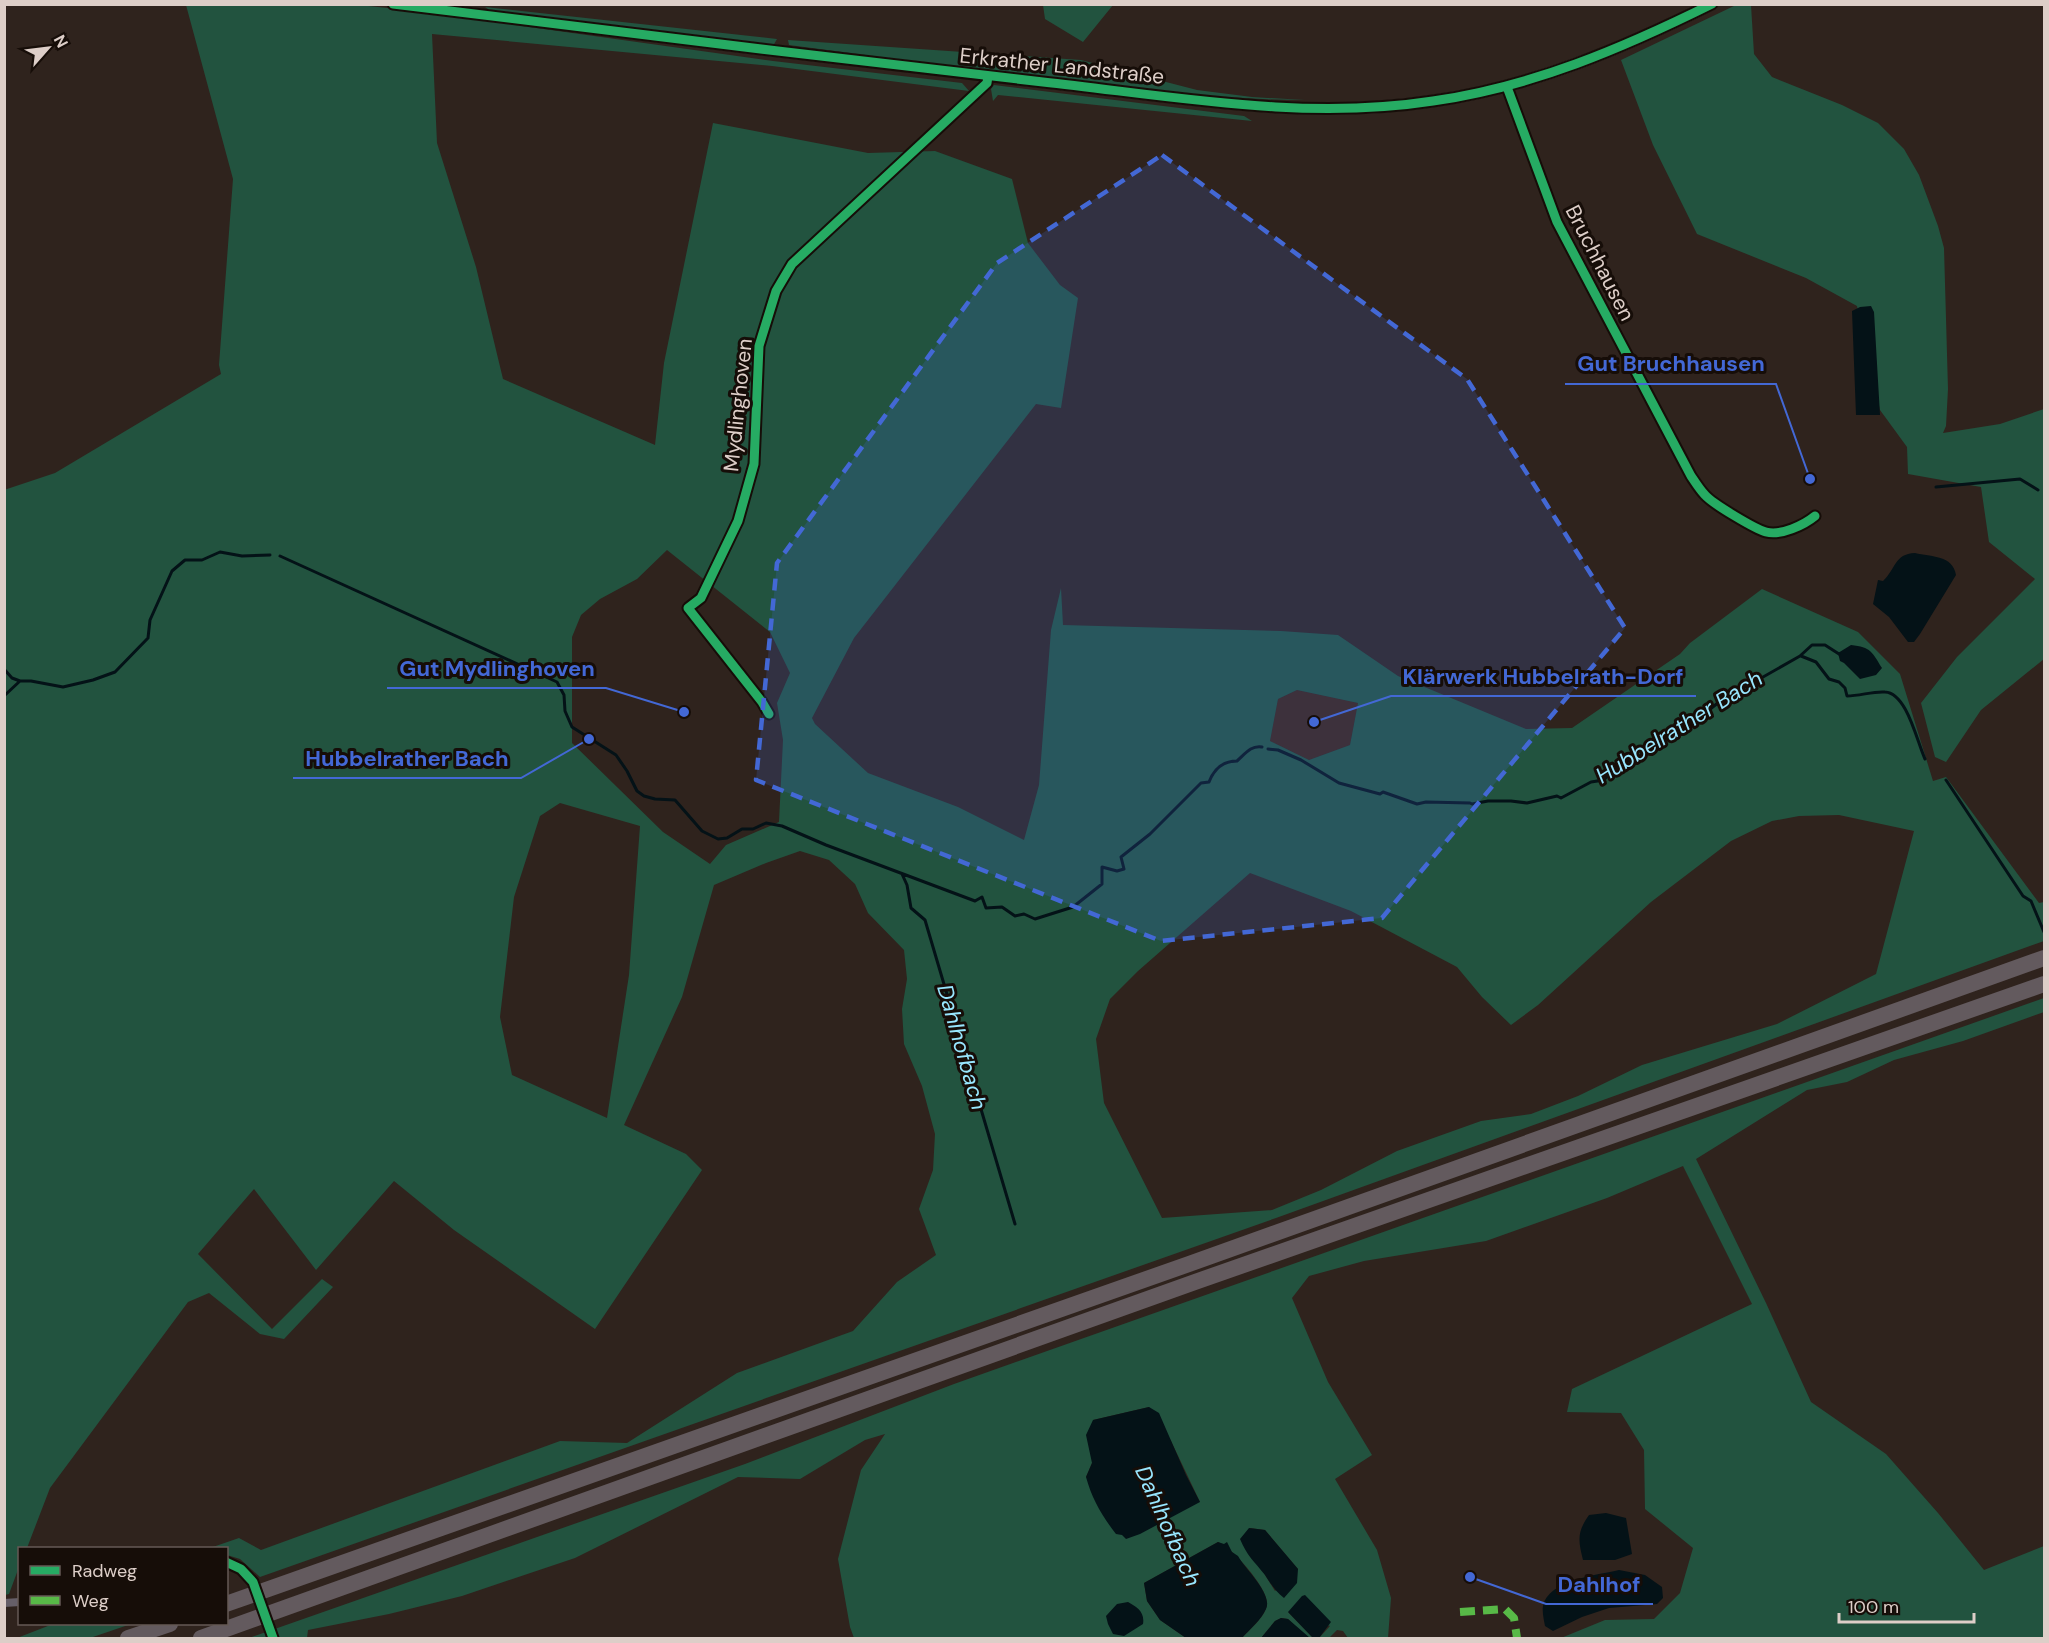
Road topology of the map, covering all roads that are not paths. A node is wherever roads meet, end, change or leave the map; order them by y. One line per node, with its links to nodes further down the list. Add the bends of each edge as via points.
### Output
1 (393, 4): 3 (street, Erkrather Landstraße)
2 (1712, 4): 4 (street, Erkrather Landstraße, via 1602,55)
3 (988, 76): 4 (street, Erkrather Landstraße, via 1219,102 1312,108 1433,102); 6 (street, Mydlinghoven, via 987,83 792,264 776,291 759,346 754,464 738,521 701,598 688,608)
4 (1507, 87): 5 (street, Bruchhausen, via 1557,222 1691,476 1706,497 1768,533 1805,524)
5 (1815, 516)
6 (770, 714)
7 (2044, 958): 10 (highway)
8 (2044, 984): 13 (highway, via 1206,1278)
9 (228, 1563): 14 (street, via 241,1569 253,1582)
10 (228, 1603)
11 (164, 1625): 12 (highway)
12 (128, 1638)
13 (201, 1638)
14 (273, 1638)

